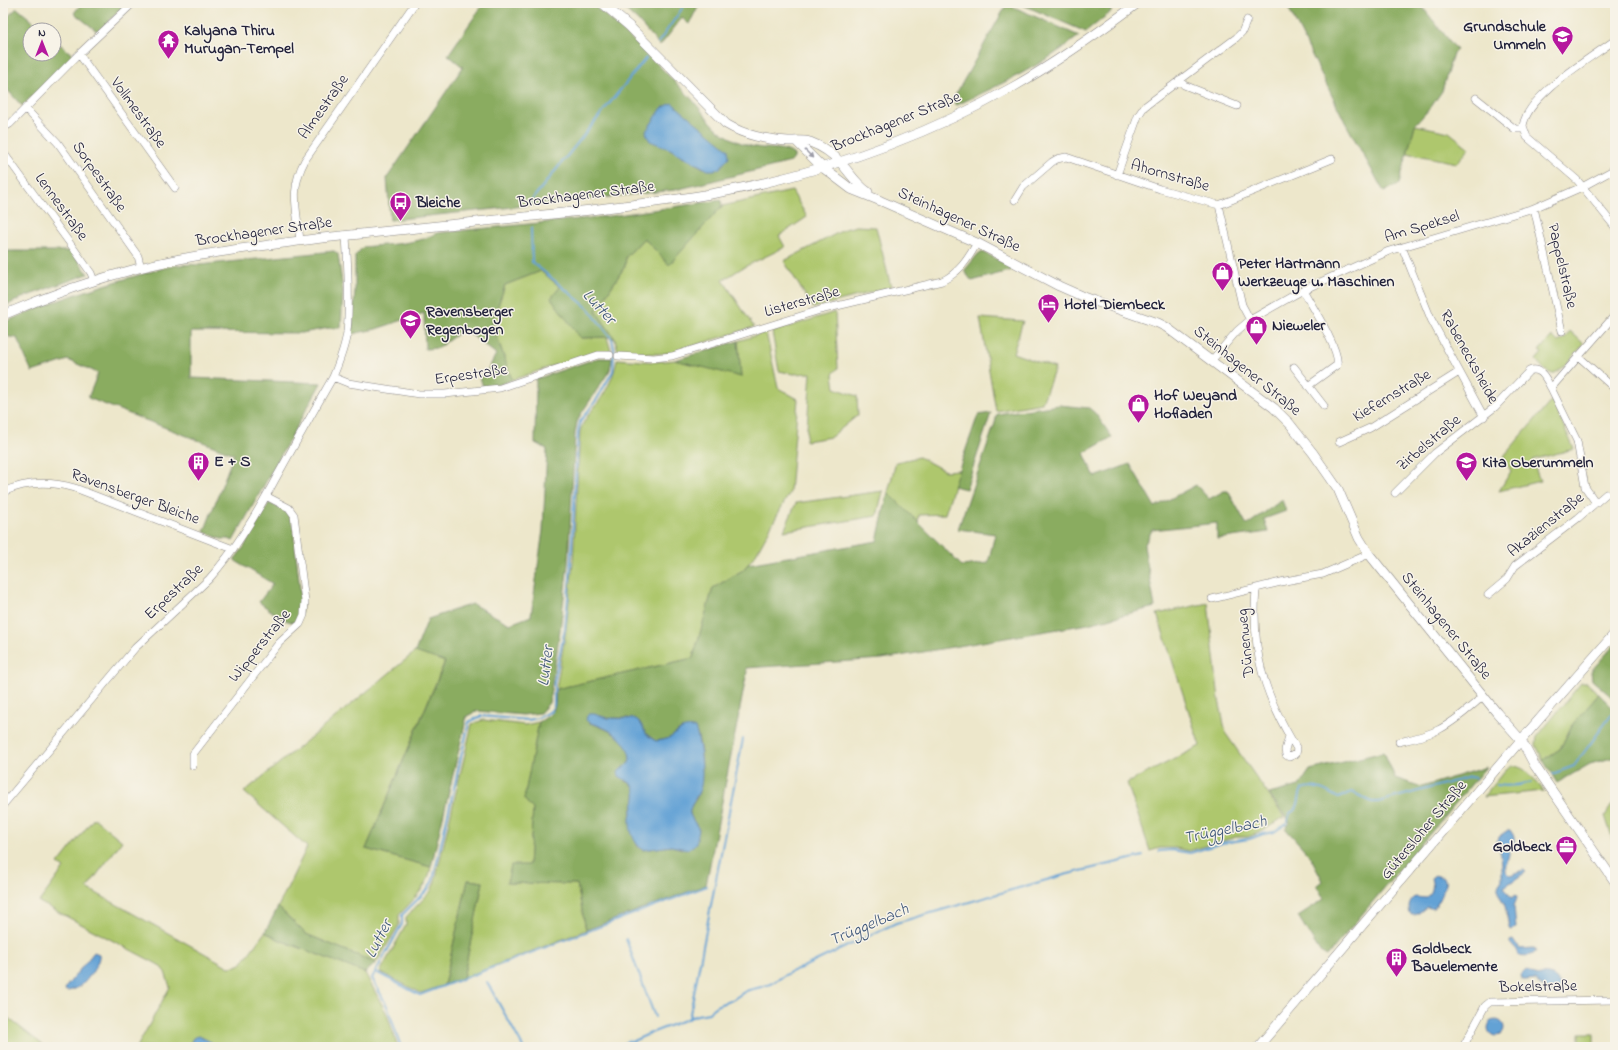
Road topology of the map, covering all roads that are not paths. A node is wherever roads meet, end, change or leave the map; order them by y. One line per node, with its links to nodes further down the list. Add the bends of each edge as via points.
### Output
1 (134, 3): 7 (street)
2 (415, 3): 29 (street, Almestraße, via 298,173 295,186)
3 (602, 3): 14 (main road, Steinhagener Straße, via 630,26 726,124 748,135)
4 (1138, 3): 17 (main road, Brockhagener Straße, via 1091,38 1014,86 938,124)
5 (1247, 20): 8 (street, via 1239,35)
6 (1615, 40): 13 (street, via 1539,97 1523,123)
7 (79, 54): 11 (street); 22 (street, Vollmestraße)
8 (1179, 80): 10 (street, via 1184,85); 20 (street, via 1144,107 1138,116)
9 (1476, 98): 13 (street, via 1515,129)
10 (1237, 106)
11 (26, 109): 12 (street); 32 (street, Sorpestraße, via 58,143 138,256)
12 (3, 128)
13 (1523, 129): 21 (street, via 1527,137)
14 (796, 141): 17 (main road, Steinhagener Straße, via 818,146); 18 (main road, Steinhagener Straße, one-way to 18)
15 (3, 152): 33 (street, Lennestraße, via 91,273)
16 (1332, 159): 25 (street)
17 (840, 162): 18 (main road, Brockhagener Straße); 24 (main road, Steinhagener Straße, via 860,187)
18 (822, 167): 24 (main road, Steinhagener Straße, via 851,189); 28 (main road, Brockhagener Straße, via 765,183 684,199)
19 (1615, 169): 21 (street, Am Speksel)
20 (1117, 175): 23 (street, Ahornstraße, via 1071,158 1061,158 1052,162 1023,187); 25 (street, Ahornstraße)
21 (1582, 187): 26 (street, Am Speksel); 27 (street)
22 (175, 188)
23 (1015, 200)
24 (881, 201): 30 (main road, Steinhagener Straße)
25 (1219, 205): 37 (street, Ahornstraße, via 1242,305)
26 (1534, 208): 31 (street, Am Speksel); 38 (street, Pappelstraße)
27 (1615, 227)
28 (346, 236): 29 (main road, Brockhagener Straße); 45 (street, Erpestraße, via 347,333 341,358)
29 (300, 241): 32 (main road, Brockhagener Straße, via 214,252)
30 (977, 243): 40 (street, Listerstraße, via 959,270 942,281 820,310 668,357); 42 (main road, Steinhagener Straße, via 1086,298 1158,323)
31 (1402, 246): 34 (street, Am Speksel); 44 (street, Rabenecksheide, via 1430,319)
32 (141, 268): 33 (main road, Brockhagener Straße)
33 (94, 281): 35 (main road, Brockhagener Straße)
34 (1303, 290): 37 (street, Am Speksel); 46 (street, via 1338,356 1337,365)
35 (3, 315)
36 (1615, 315): 41 (street)
37 (1250, 320): 42 (street, Am Speksel)
38 (1562, 331)
39 (610, 355): 45 (street, Erpestraße, via 576,362 500,388 445,394 425,395 348,383)
40 (618, 356)
41 (1578, 356): 47 (street); 48 (street)
42 (1212, 360): 58 (main road, Steinhagener Straße, via 1274,408 1297,431 1338,489 1359,538)
43 (1294, 367): 46 (street)
44 (1459, 372): 50 (street, Rabenecksheide); 51 (street, Kiefernstraße, via 1370,428)
45 (333, 376): 55 (street, Erpestraße)
46 (1308, 386): 49 (street)
47 (1551, 388): 50 (street, Rabenecksheide, via 1545,376 1539,371 1529,371); 56 (street, via 1577,442 1585,487)
48 (1615, 389)
49 (1324, 406)
50 (1484, 417): 53 (street, Zirbelstraße, via 1435,453)
51 (1339, 442)
52 (3, 492): 57 (street, Ravensberger Bleiche, via 24,484 63,485)
53 (1395, 493)
54 (1606, 494): 56 (street, Akazienstraße)
55 (266, 496): 57 (street, Erpestraße); 67 (street, Wipperstraße, via 289,508 294,515 305,602 304,615 300,624 279,643 193,754)
56 (1596, 503): 60 (street, Akazienstraße, via 1515,566 1507,579)
57 (234, 549): 68 (street, Erpestraße, via 210,579 135,648)
58 (1369, 554): 59 (street, Dünenweg, via 1330,572); 63 (main road, Steinhagener Straße)
59 (1256, 589): 61 (street, Dünenweg); 64 (street, Dünenweg, via 1255,620 1259,663 1269,696)
60 (1488, 595)
61 (1212, 599)
62 (1615, 633): 65 (main road, Gütersloher Straße)
63 (1483, 696): 65 (main road, Steinhagener Straße); 66 (street, Steinhagener Straße, via 1439,729)
64 (1289, 736)
65 (1521, 740): 69 (main road, Steinhagener Straße); 71 (main road, Gütersloher Straße)
66 (1399, 742)
67 (193, 766)
68 (3, 805)
69 (1615, 882)
70 (1615, 1000): 72 (street, Bokelstraße, via 1490,1002 1485,1006)
71 (1258, 1047)
72 (1463, 1047)

